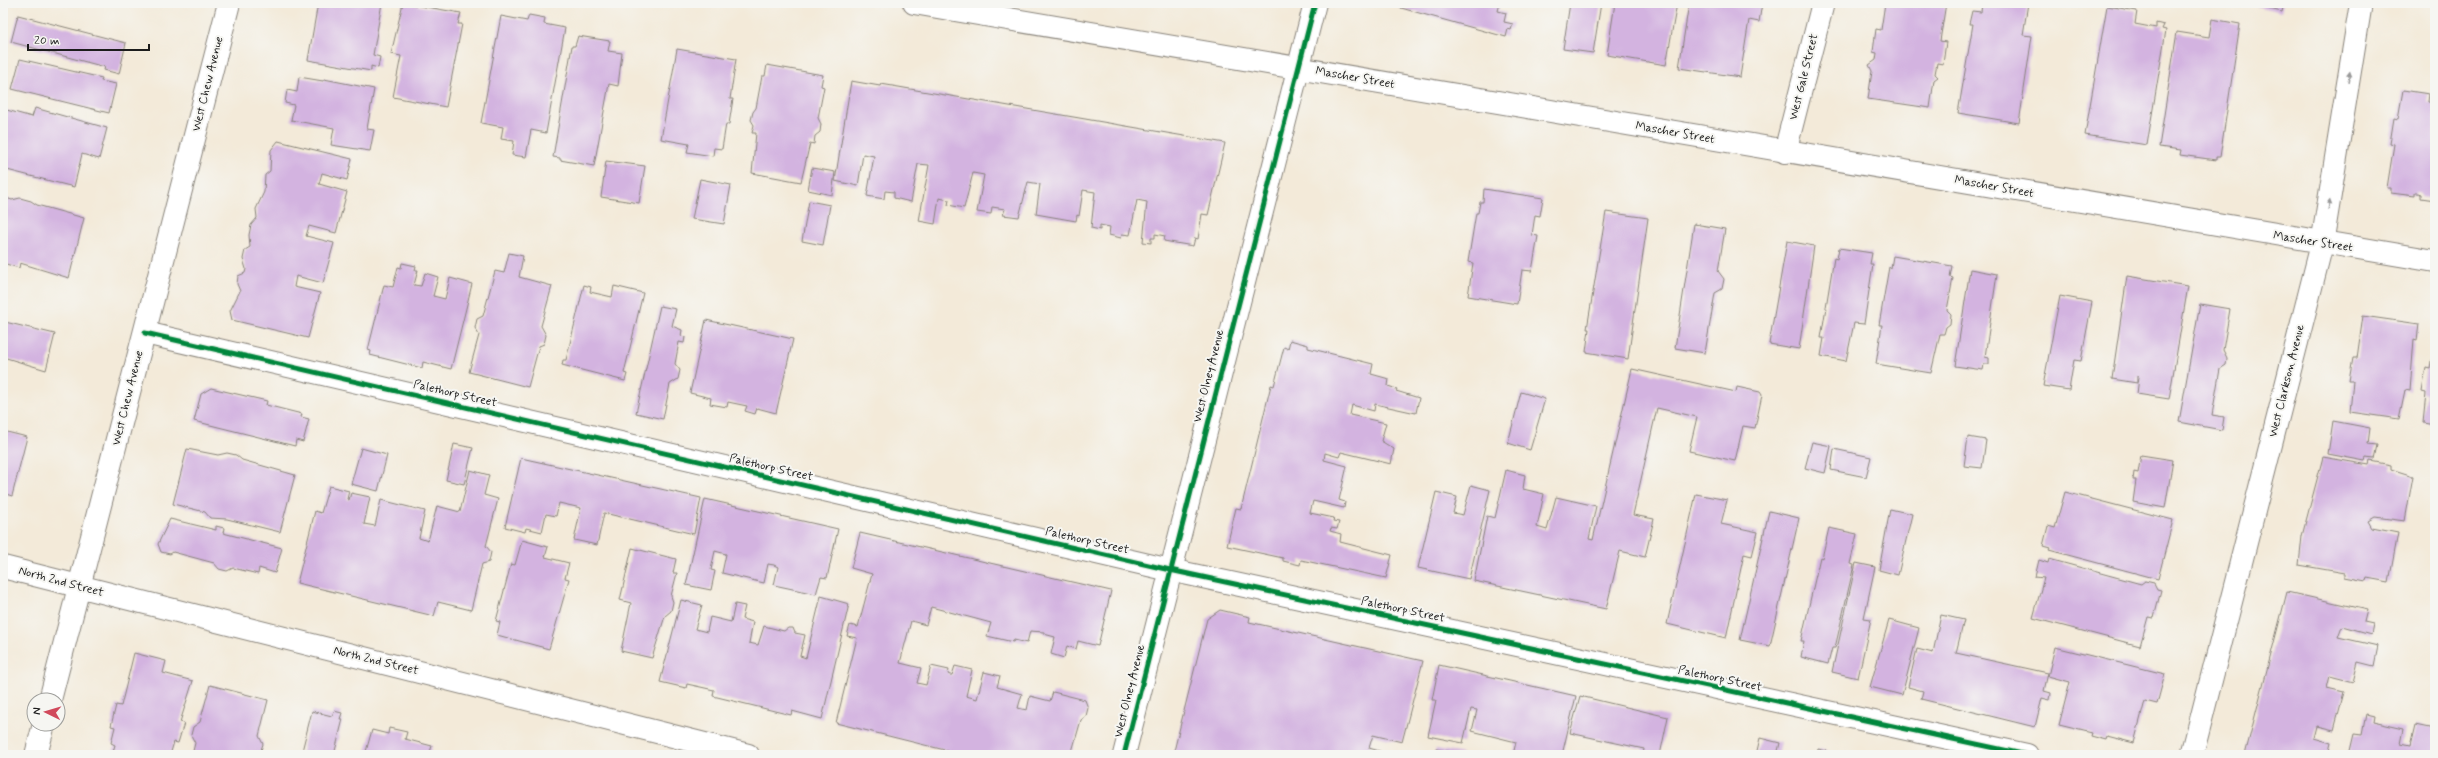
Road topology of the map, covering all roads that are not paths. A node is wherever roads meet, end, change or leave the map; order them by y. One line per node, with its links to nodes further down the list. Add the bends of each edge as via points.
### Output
1 (229, 3): 10 (street, West Chew Avenue)
2 (914, 3): 6 (street, Mascher Street)
3 (1315, 3): 6 (street, West Olney Avenue)
4 (1822, 3): 7 (street, West Gale Street)
5 (2361, 3): 8 (street, West Clarkson Avenue, one-way to 5)
6 (1298, 68): 7 (street, Mascher Street); 12 (street, West Olney Avenue)
7 (1785, 152): 8 (street, Mascher Street)
8 (2322, 244): 9 (street, Mascher Street); 20 (street, West Clarkson Avenue)
9 (2435, 261)
10 (145, 332): 12 (street, Palethorp Street); 13 (street, West Chew Avenue)
11 (3, 567): 13 (street, North 2nd Street)
12 (1170, 570): 18 (street, West Olney Avenue); 19 (street, Palethorp Street)
13 (80, 587): 14 (street, West Chew Avenue); 17 (street, North 2nd Street)
14 (52, 692)
15 (42, 732): 16 (street)
16 (36, 755)
17 (748, 755)
18 (1124, 755)
19 (2027, 755)
20 (2192, 755)

